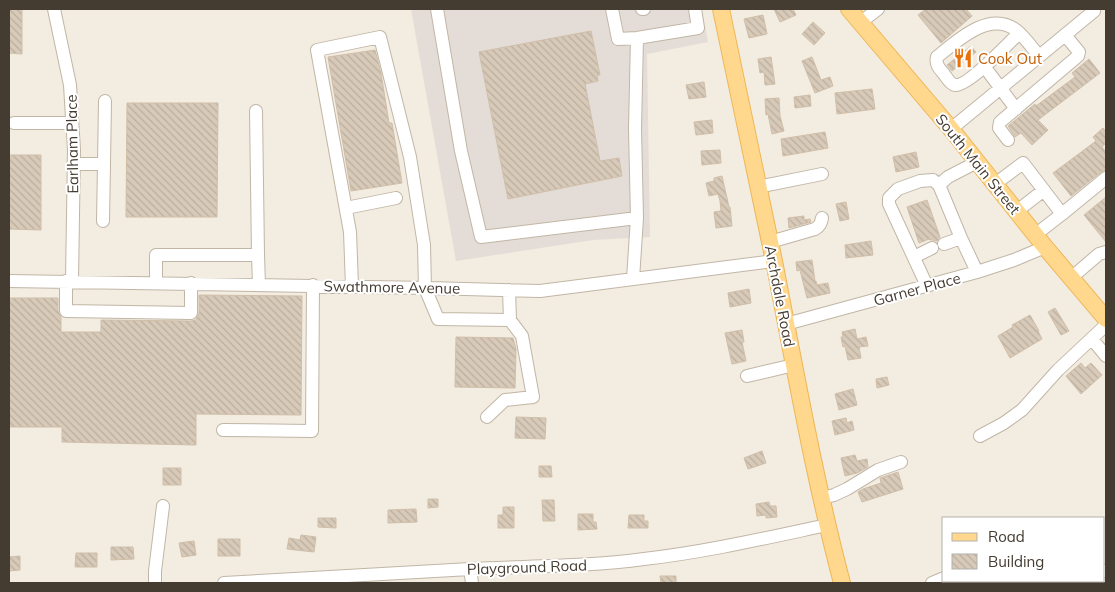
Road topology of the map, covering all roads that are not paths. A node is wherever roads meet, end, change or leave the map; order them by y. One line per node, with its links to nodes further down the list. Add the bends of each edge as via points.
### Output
1 (54, 9): 20 (street, Earlham Place, via 70,85)
2 (437, 9): 36 (street, via 461,152 481,237)
3 (612, 9): 12 (street, via 618,39)
4 (696, 9): 12 (street, via 698,28)
5 (720, 9): 30 (main road, Archdale Road)
6 (849, 9): 9 (main road, South Main Street)
7 (878, 9): 9 (street)
8 (1093, 10): 11 (street)
9 (861, 22): 21 (main road, South Main Street)
10 (1019, 33): 13 (street); 14 (street); 14 (street, via 1000,22 992,23 966,34 936,61 954,85 961,85)
11 (1065, 35): 13 (street); 17 (street, via 1079,52 1078,56)
12 (637, 38): 36 (street)
13 (1039, 56): 15 (street)
14 (984, 66): 15 (street)
15 (1001, 88): 17 (street); 21 (street)
16 (105, 101): 25 (street)
17 (1016, 108): 22 (street, via 1000,122 999,128)
18 (256, 111): 43 (street)
19 (14, 123): 20 (street)
20 (72, 123): 24 (street, Earlham Place)
21 (951, 129): 23 (main road, South Main Street)
22 (1008, 140)
23 (977, 162): 28 (street); 29 (main road, South Main Street)
24 (74, 164): 25 (street); 50 (street, Earlham Place)
25 (104, 164): 38 (street)
26 (822, 174): 30 (street)
27 (1106, 178): 35 (street, Garner Place)
28 (938, 184): 39 (street); 44 (street, via 933,180 920,181 898,189 889,198)
29 (995, 184): 31 (street, via 1024,163); 34 (main road, South Main Street)
30 (758, 187): 41 (main road, Archdale Road)
31 (1044, 190): 34 (street); 35 (street)
32 (396, 198): 33 (street)
33 (346, 208): 55 (street); 57 (street, via 317,50 380,37 410,158 424,245)
34 (1016, 211): 40 (main road, South Main Street)
35 (1062, 214): 40 (street, Garner Place)
36 (637, 218): 48 (street)
37 (822, 218): 41 (street, via 815,229)
38 (103, 221)
39 (961, 238): 44 (street); 46 (street)
40 (1040, 241): 46 (street, Garner Place, via 1014,260); 47 (main road, South Main Street)
41 (770, 242): 45 (main road, Archdale Road)
42 (1106, 252): 47 (street, via 1099,254)
43 (258, 255): 51 (street, via 156,255); 53 (street)
44 (914, 257): 56 (street)
45 (774, 261): 48 (street, Swathmore Avenue); 61 (main road, Archdale Road)
46 (977, 272): 56 (street, Garner Place)
47 (1071, 278): 59 (main road, South Main Street)
48 (633, 279): 58 (street, Swathmore Avenue, via 540,290)
49 (9, 281): 50 (street, Swathmore Avenue)
50 (69, 281): 51 (street, Swathmore Avenue); 52 (street, Earlham Place, via 66,311 191,312)
51 (156, 283): 52 (street, Swathmore Avenue)
52 (191, 283): 53 (street, Swathmore Avenue)
53 (259, 284): 54 (street, Swathmore Avenue)
54 (313, 286): 55 (street, Swathmore Avenue); 68 (street, via 312,431)
55 (352, 286): 57 (street, Swathmore Avenue)
56 (927, 286): 61 (street, Garner Place)
57 (425, 288): 58 (street, Swathmore Avenue); 60 (street, via 438,319)
58 (509, 290): 60 (street)
59 (1106, 319)
60 (510, 320): 67 (street, via 522,336 533,398 505,400)
61 (786, 324): 65 (main road, Archdale Road)
62 (1106, 325): 63 (street)
63 (1092, 339): 64 (street); 69 (street, via 1022,410)
64 (1106, 356)
65 (794, 365): 66 (street); 71 (main road, Archdale Road)
66 (747, 376)
67 (487, 417)
68 (223, 430)
69 (980, 436)
70 (901, 462): 71 (street)
71 (822, 498): 73 (main road, Archdale Road)
72 (163, 506): 76 (street)
73 (827, 525): 74 (street, Playground Road, via 642,560); 79 (main road, Archdale Road)
74 (470, 569): 75 (street, Playground Road); 78 (street)
75 (259, 582): 77 (street, Playground Road)
76 (155, 583)
77 (224, 583)
78 (472, 583)
79 (842, 583)

